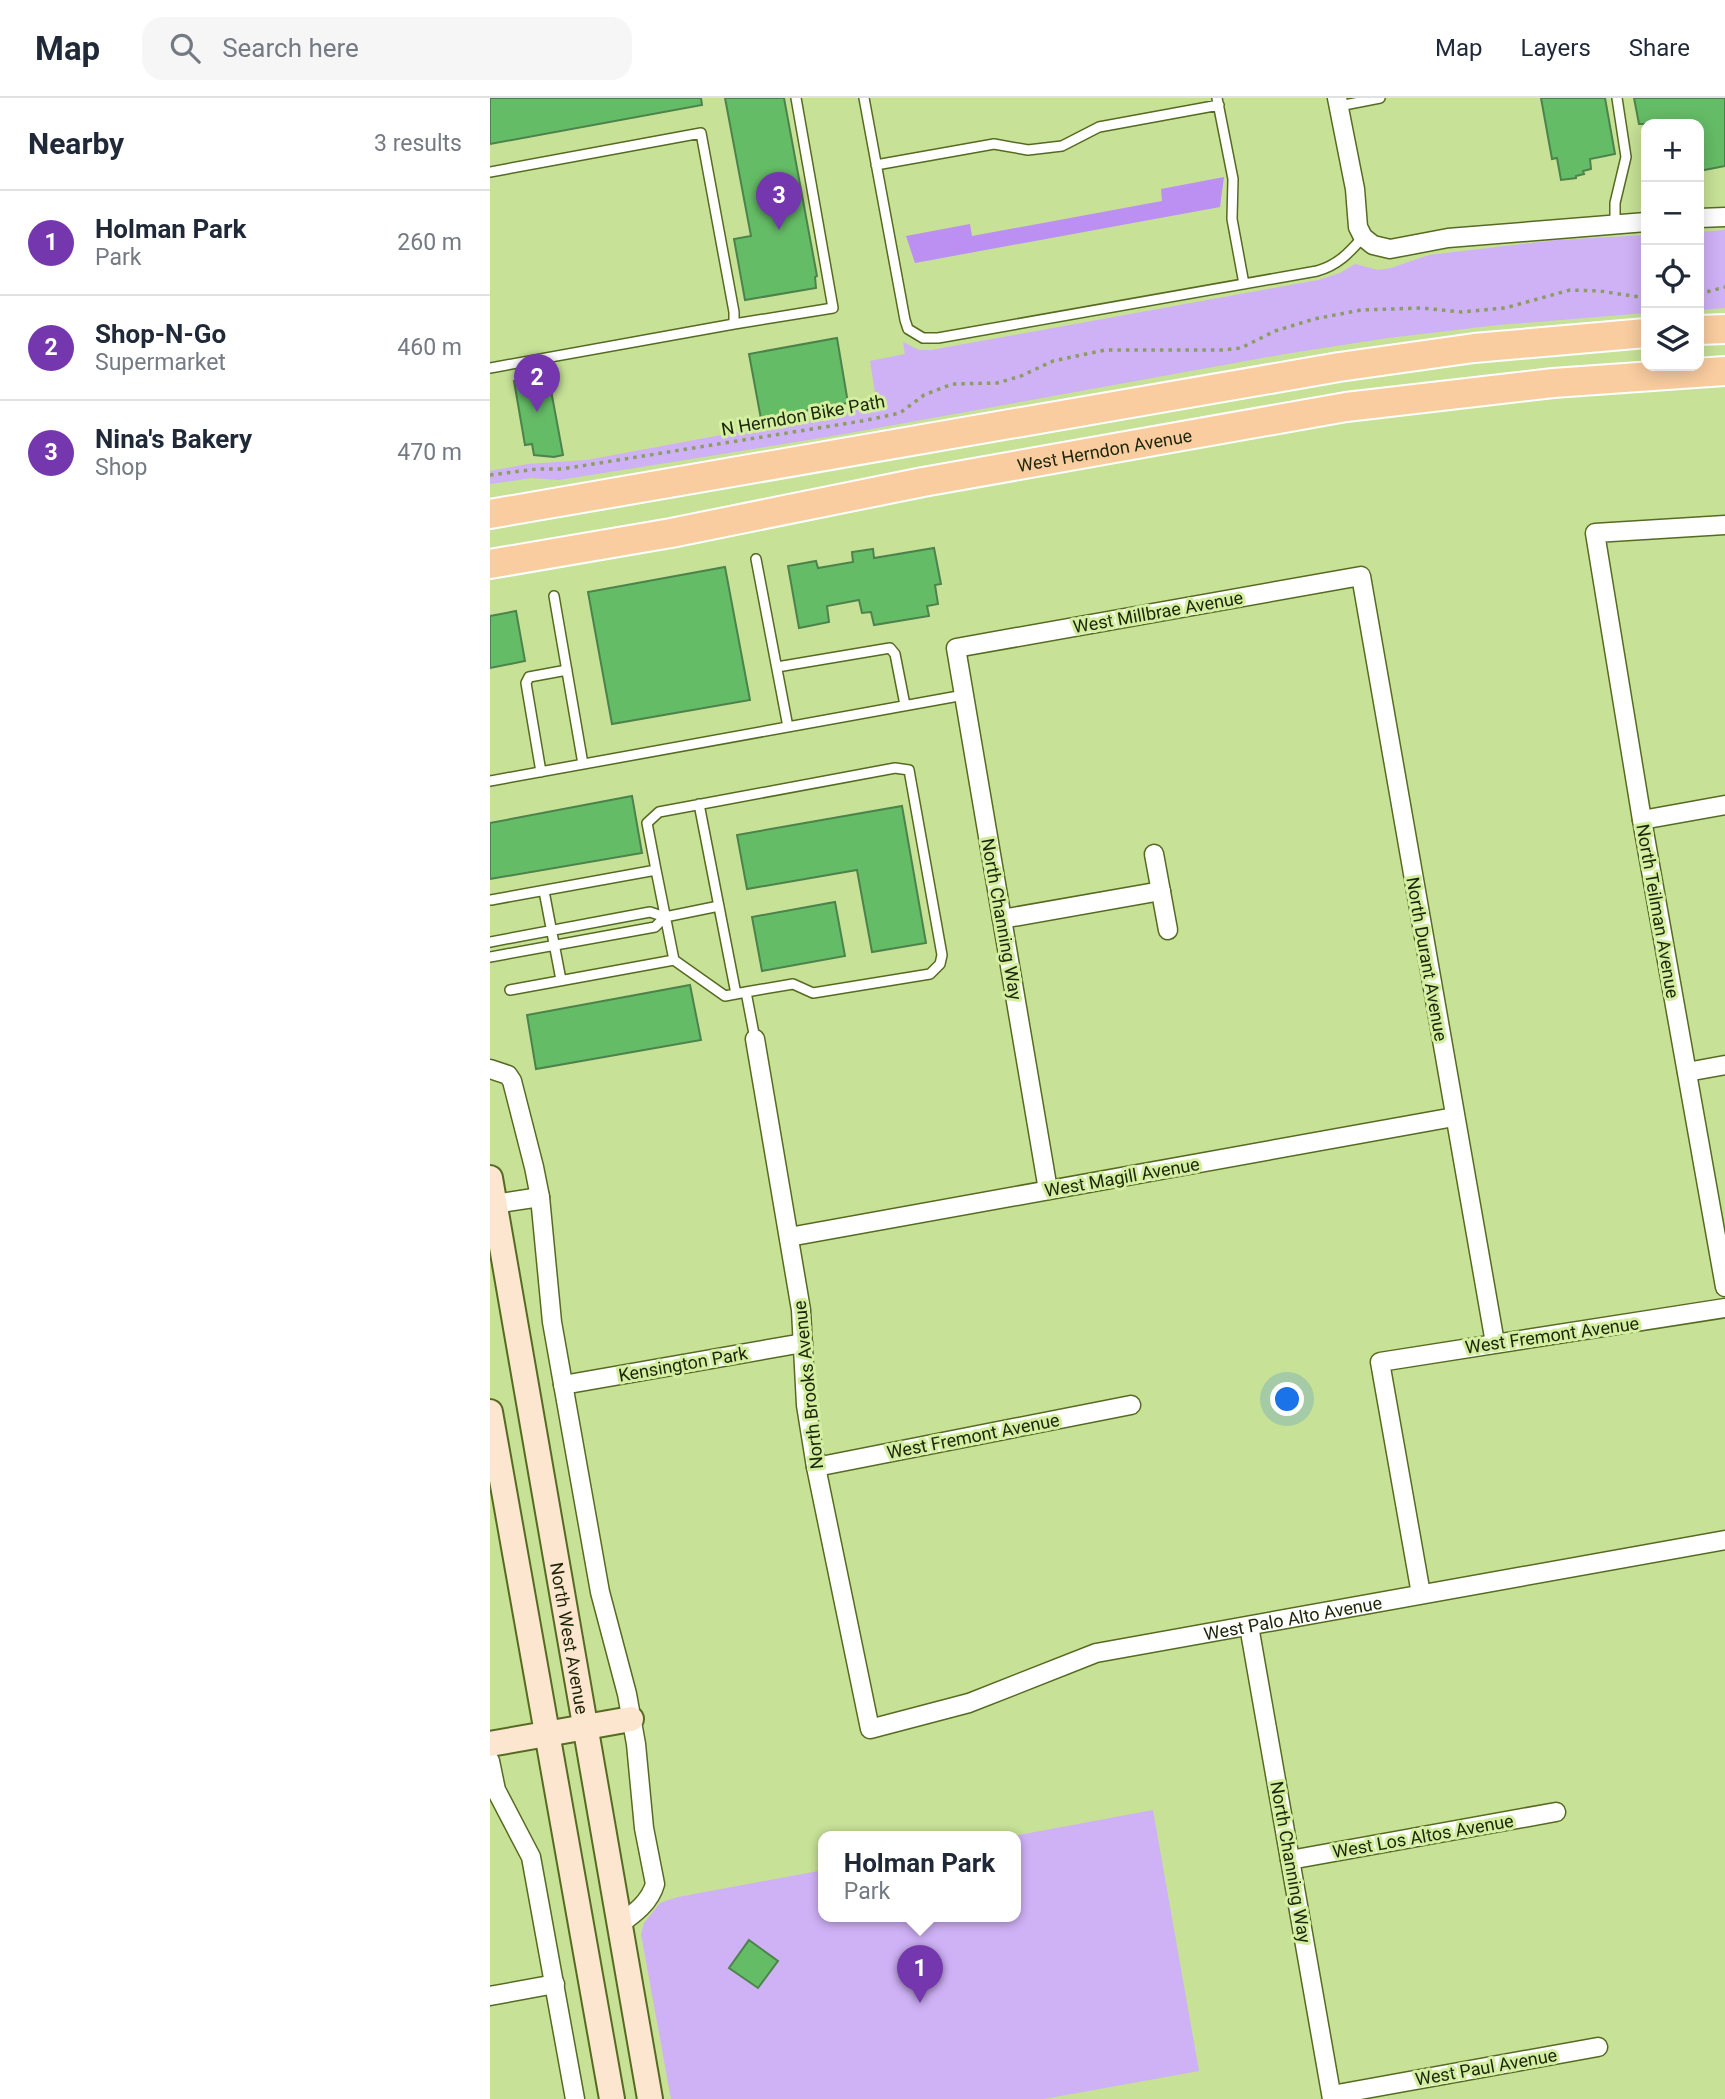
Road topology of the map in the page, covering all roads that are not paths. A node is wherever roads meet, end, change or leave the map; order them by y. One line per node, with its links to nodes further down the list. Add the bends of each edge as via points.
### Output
1 (796, 98): 15 (lane, via 833,308)
2 (864, 98): 7 (lane)
3 (1380, 98): 6 (lane)
4 (1617, 98): 12 (lane, via 1626,157)
5 (1218, 101): 7 (lane, via 1099,127 1062,146 1028,150 994,144); 14 (lane, via 1233,179 1232,219)
6 (1338, 102): 13 (street)
7 (876, 165): 14 (lane, via 905,320 908,329 923,338)
8 (490, 172): 15 (lane, via 701,133)
9 (1725, 216): 10 (street)
10 (1704, 218)
11 (1641, 222): 12 (street)
12 (1615, 224): 13 (street, via 1448,238 1390,249)
13 (1363, 237): 14 (lane, via 1331,267)
14 (1244, 284)
15 (734, 324): 19 (lane)
16 (1725, 329): 17 (main road)
17 (1704, 330)
18 (1641, 333): 21 (main road, via 1475,348 1339,367)
19 (490, 368)
20 (1725, 371): 24 (main road, West Herndon Avenue, via 1540,384 1346,407)
21 (490, 513)
22 (1725, 525): 38 (street, North Teilman Avenue, via 1595,533)
23 (756, 559): 28 (lane)
24 (490, 564)
25 (1361, 576): 27 (street, West Millbrae Avenue); 60 (street, North Durant Avenue)
26 (554, 596): 29 (lane)
27 (956, 648): 30 (street, North Channing Way)
28 (777, 667): 31 (lane, via 890,648); 32 (lane)
29 (567, 670): 33 (lane); 34 (lane, via 529,677 526,682)
30 (964, 695): 31 (lane); 46 (street, North Channing Way)
31 (905, 705): 32 (lane)
32 (788, 727): 33 (lane)
33 (583, 764): 34 (lane)
34 (541, 772): 35 (lane)
35 (490, 781)
36 (699, 804): 40 (lane, via 659,812 647,823); 44 (lane); 55 (lane, via 895,768 909,770 940,964 930,974 813,993 793,984)
37 (1725, 805): 38 (street)
38 (1642, 820): 59 (street, North Teilman Avenue)
39 (1154, 854): 42 (street)
40 (656, 870): 41 (lane); 45 (lane)
41 (544, 891): 43 (lane); 47 (lane)
42 (1161, 891): 46 (street); 48 (street)
43 (491, 900)
44 (719, 906): 45 (lane); 55 (lane)
45 (665, 916): 47 (lane, via 650,912); 50 (lane, via 655,927); 52 (lane)
46 (1002, 919): 62 (street, North Channing Way)
47 (552, 930): 49 (lane); 50 (lane)
48 (1168, 930)
49 (490, 942)
50 (554, 946): 51 (lane); 53 (lane)
51 (490, 957)
52 (674, 960): 53 (lane); 55 (lane, via 725,996)
53 (561, 980): 54 (lane)
54 (510, 990)
55 (741, 993): 56 (lane)
56 (755, 1039): 65 (street, North Brooks Avenue)
57 (1725, 1065): 59 (street)
58 (490, 1069): 63 (street, via 512,1081)
59 (1687, 1072): 66 (street, North Teilman Avenue)
60 (1454, 1117): 62 (street, West Magill Avenue); 69 (street, North Durant Avenue)
61 (490, 1178): 64 (main road, North West Avenue)
62 (1048, 1190): 65 (street, West Magill Avenue)
63 (540, 1197): 64 (street); 70 (street)
64 (492, 1202): 78 (main road, North West Avenue)
65 (789, 1237): 68 (street, North Brooks Avenue)
66 (1725, 1287)
67 (1725, 1308): 69 (street, West Fremont Avenue)
68 (803, 1343): 70 (street, Kensington Park); 73 (street, North Brooks Avenue)
69 (1495, 1343): 75 (street, West Fremont Avenue, via 1380,1362)
70 (563, 1385): 77 (street, via 600,1592)
71 (1130, 1405): 73 (street, West Fremont Avenue)
72 (490, 1412): 80 (main road)
73 (816, 1467): 79 (street, North Brooks Avenue)
74 (1725, 1540): 75 (street, West Palo Alto Avenue)
75 (1421, 1594): 76 (street, West Palo Alto Avenue)
76 (1249, 1626): 79 (street, West Palo Alto Avenue, via 1096,1653 969,1703); 84 (street, North Channing Way)
77 (631, 1719): 78 (main road); 85 (street, via 655,1884 638,1911)
78 (587, 1728): 80 (main road); 85 (main road, North West Avenue)
79 (870, 1729)
80 (548, 1735): 81 (main road); 91 (main road)
81 (490, 1744)
82 (490, 1761): 86 (street, via 496,1790 531,1857)
83 (1556, 1812): 84 (street, West Los Altos Avenue)
84 (1290, 1860): 89 (street, North Channing Way)
85 (621, 1924): 92 (main road, North West Avenue)
86 (555, 1984): 87 (street); 90 (street)
87 (490, 1996)
88 (1598, 2047): 89 (street, West Paul Avenue)
89 (1332, 2097)
90 (575, 2099)
91 (612, 2099)
92 (650, 2099)

